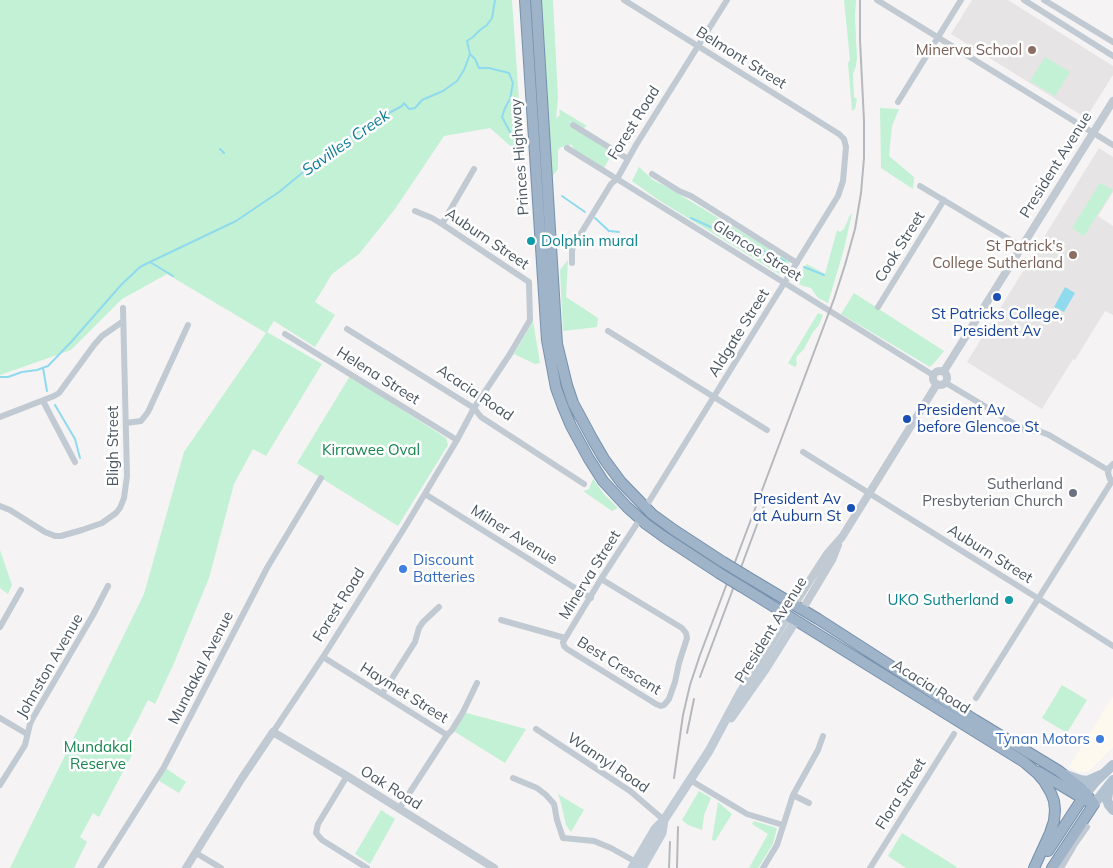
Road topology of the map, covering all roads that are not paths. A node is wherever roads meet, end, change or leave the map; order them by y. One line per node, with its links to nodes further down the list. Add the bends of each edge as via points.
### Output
1 (525, 0): 64 (highway, Princes Highway, via 547,340 556,388 589,460 609,488)
2 (536, 0): 63 (highway, Princes Highway, via 560,358 573,403 593,440 614,473)
3 (624, 0): 13 (street, Belmont Street)
4 (727, 0): 13 (street, Forest Road)
5 (877, 0): 11 (street)
6 (961, 0): 11 (street)
7 (1024, 0): 10 (street)
8 (1038, 0): 10 (street)
9 (1044, 0): 12 (street)
10 (1036, 8): 14 (street)
11 (938, 38): 16 (street); 18 (street)
12 (1113, 42)
13 (699, 46): 19 (street, Belmont Street); 22 (street, Forest Road)
14 (1113, 56)
15 (1113, 101): 18 (street, President Avenue)
16 (898, 102)
17 (574, 124): 22 (street)
18 (1093, 134): 20 (street); 30 (street, President Avenue)
19 (844, 138): 32 (street, Aldgate Street, via 842,188)
20 (1113, 146)
21 (567, 148): 25 (street, Glencoe Street)
22 (628, 159): 25 (street, Forest Road)
23 (474, 170): 29 (street)
24 (652, 174): 32 (street, Glencoe Street)
25 (617, 179): 31 (street, Forest Road, via 575,242); 33 (street, Glencoe Street)
26 (920, 186): 27 (street)
27 (944, 200): 30 (street); 34 (street, Cook Street)
28 (415, 211): 29 (street, Auburn Street)
29 (442, 224): 41 (street, Auburn Street, via 529,282 530,320)
30 (1022, 246): 42 (street, President Avenue)
31 (572, 263)
32 (797, 263): 33 (street, Aldgate Street)
33 (785, 284): 43 (street, Glencoe Street); 46 (street, Aldgate Street)
34 (878, 307)
35 (123, 308): 36 (street, Bligh Street)
36 (122, 322): 47 (street, via 98,340 59,393); 50 (street, Bligh Street)
37 (188, 325): 50 (street, via 148,412 141,422)
38 (347, 329): 48 (street, Acacia Road)
39 (608, 331): 46 (street)
40 (285, 334): 52 (street, Helena Street)
41 (510, 354): 48 (street, Forest Road)
42 (944, 371): 43 (street); 44 (street, via 948,378)
43 (934, 375): 45 (street, via 933,380)
44 (946, 383): 45 (street); 56 (street, via 1025,430 1049,435)
45 (937, 384): 60 (street, President Avenue)
46 (713, 396): 51 (street); 63 (street, Aldgate Street)
47 (42, 401): 49 (street); 54 (street)
48 (474, 408): 52 (street, Forest Road); 59 (street, Acacia Road, via 482,417)
49 (0, 417)
50 (126, 423): 62 (street, Bligh Street, via 127,486 120,508 110,518 82,530 55,536)
51 (767, 430)
52 (457, 440): 61 (street, Forest Road)
53 (803, 452): 60 (street, Auburn Street)
54 (75, 462)
55 (1113, 464): 56 (street)
56 (1108, 470): 58 (street)
57 (321, 478): 111 (street, Mundakal Avenue, via 267,568 164,768)
58 (1113, 481): 72 (street)
59 (584, 484)
60 (869, 493): 72 (street, Auburn Street); 74 (street, President Avenue, via 832,560)
61 (425, 494): 71 (street, Milner Avenue); 80 (street, Forest Road)
62 (0, 506)
63 (645, 508): 65 (highway, Princes Highway)
64 (640, 519): 66 (highway, Princes Highway); 67 (street, Minerva Street)
65 (723, 562): 68 (highway, Acacia Road, bridge)
66 (719, 573): 68 (highway, Acacia Road, bridge)
67 (601, 579): 71 (street, Minerva Street); 78 (street, Best Crescent, via 686,633 667,702 661,706 656,704 567,649)
68 (744, 582): 74 (highway, Acacia Road); 75 (highway, Acacia Road)
69 (108, 586): 87 (street, Johnston Avenue, via 34,716)
70 (21, 590): 77 (street)
71 (591, 598): 78 (street, Minerva Street)
72 (1039, 599): 79 (street, Auburn Street); 83 (street)
73 (439, 607): 82 (street, via 419,628 415,642)
74 (798, 608): 75 (highway, President Avenue); 93 (highway, Acacia Road)
75 (792, 618): 91 (highway, Acacia Road); 97 (main road, President Avenue, via 764,671)
76 (501, 620): 78 (street)
77 (0, 627)
78 (564, 641)
79 (1113, 646)
80 (323, 657): 82 (street, Haymet Street); 86 (street, Forest Road)
81 (477, 683): 89 (street)
82 (382, 694): 89 (street, Haymet Street)
83 (976, 698)
84 (0, 718): 87 (street)
85 (536, 729): 106 (street, Wannyl Road, via 630,791)
86 (273, 732): 95 (street, Oak Road); 109 (street, Forest Road)
87 (27, 734): 99 (street, Johnston Avenue, via 25,745)
88 (954, 734): 117 (street, Flora Street)
89 (447, 735): 104 (street, Haymet Street)
90 (823, 736): 100 (street)
91 (1024, 762): 101 (highway); 118 (highway, Acacia Road, via 1046,784 1054,806 1052,828)
92 (1113, 765): 94 (main road)
93 (1058, 771): 94 (main road, via 1084,781); 101 (highway, Acacia Road, via 1076,784)
94 (1103, 774): 101 (main road)
95 (347, 776): 104 (street, Oak Road); 114 (street, via 318,824 316,833)
96 (513, 778): 110 (street, via 536,788 554,804 563,838 611,848)
97 (690, 780): 106 (main road, President Avenue); 107 (street, via 746,814)
98 (1112, 782): 103 (main road); 105 (main road, via 1107,800)
99 (0, 785)
100 (793, 795): 102 (street); 107 (street)
101 (1084, 796): 103 (highway); 118 (highway)
102 (809, 802)
103 (1094, 804): 119 (highway)
104 (399, 809): 115 (street, Oak Road)
105 (1113, 810)
106 (664, 820): 110 (main road, President Avenue, via 655,829)
107 (783, 825): 116 (street, via 777,845)
108 (1087, 828): 120 (street)
109 (196, 853): 112 (street, Forest Road); 113 (street)
110 (636, 866)
111 (100, 868)
112 (186, 868)
113 (221, 868)
114 (367, 868)
115 (492, 868)
116 (763, 868)
117 (870, 868)
118 (1035, 868)
119 (1052, 868)
120 (1061, 868)

